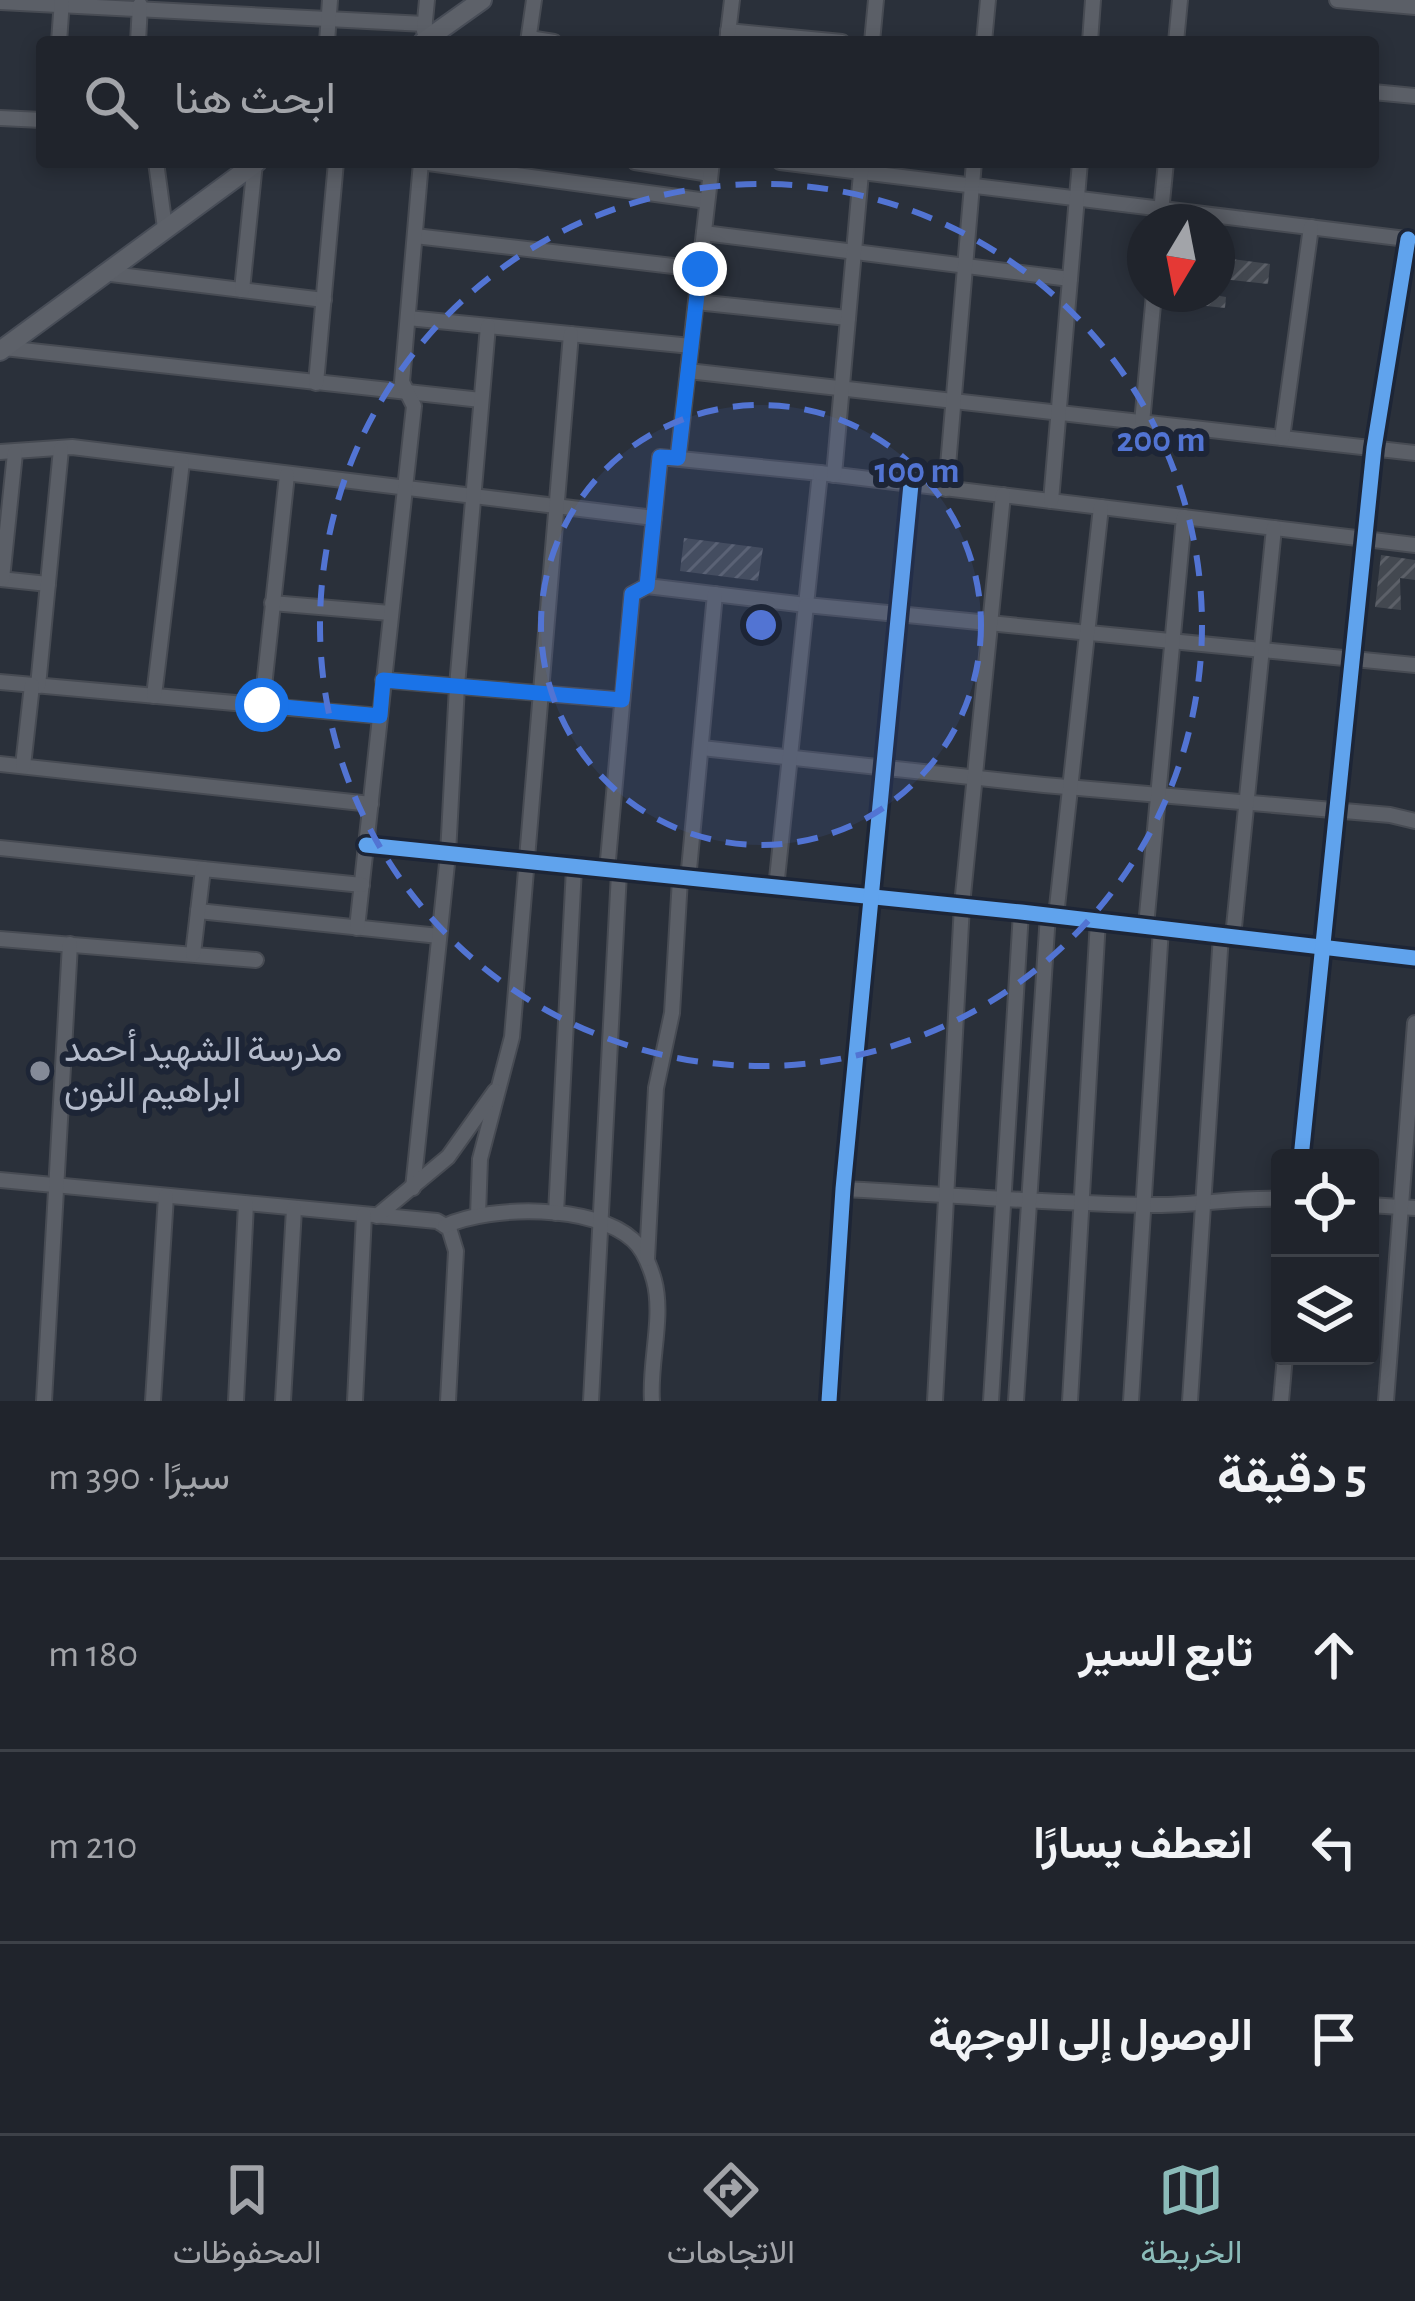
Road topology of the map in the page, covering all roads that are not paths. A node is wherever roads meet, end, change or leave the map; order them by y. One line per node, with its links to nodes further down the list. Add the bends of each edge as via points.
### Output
1 (330, 0): 15 (street)
2 (427, 0): 20 (street)
3 (482, 0): 21 (main road)
4 (534, 0): 22 (street)
5 (732, 0): 23 (street)
6 (876, 0): 24 (street)
7 (988, 0): 25 (street)
8 (1093, 0): 26 (street)
9 (1180, 0): 27 (street)
10 (1337, 0): 14 (street)
11 (0, 2): 12 (street)
12 (61, 2): 13 (street); 16 (street)
13 (140, 4): 15 (street); 17 (street)
14 (1415, 7)
15 (328, 19): 18 (street); 19 (street)
16 (59, 36)
17 (138, 36)
18 (327, 36)
19 (422, 36)
20 (428, 36)
21 (429, 36)
22 (530, 36)
23 (728, 36)
24 (873, 36)
25 (985, 36)
26 (1090, 36)
27 (1177, 36)
28 (1379, 93): 29 (street)
29 (1415, 96)
30 (0, 118): 31 (street)
31 (36, 120)
32 (157, 168): 51 (street)
33 (249, 168): 51 (main road)
34 (255, 168): 60 (street)
35 (335, 168): 61 (street)
36 (421, 168): 53 (street)
37 (465, 168): 46 (street)
38 (711, 168): 46 (street)
39 (861, 168): 55 (street)
40 (867, 168): 44 (street)
41 (974, 168): 44 (street)
42 (1079, 168): 45 (street)
43 (1165, 168): 47 (street)
44 (972, 186): 45 (street); 56 (street)
45 (1076, 199): 48 (street); 59 (street)
46 (707, 201): 52 (street)
47 (1162, 204)
48 (1127, 209)
49 (1235, 221): 50 (street)
50 (1311, 227): 54 (street); 78 (street)
51 (166, 228): 58 (main road)
52 (704, 233): 55 (street); 57 (street)
53 (415, 236): 57 (street); 64 (street)
54 (1412, 239): 79 (street)
55 (854, 252): 56 (street); 65 (street)
56 (965, 266): 59 (street); 75 (street)
57 (700, 269): 62 (street)
58 (103, 273): 60 (street); 68 (main road)
59 (1070, 279): 76 (street)
60 (242, 290): 61 (street)
61 (323, 300): 71 (street)
62 (696, 302): 65 (street); 69 (street)
63 (1152, 312): 77 (street)
64 (408, 318): 66 (street); 73 (street, via 402,382)
65 (848, 318): 72 (street)
66 (488, 326): 67 (street); 74 (street)
67 (571, 334): 69 (street); 93 (street)
68 (5, 343): 71 (street)
69 (691, 346): 70 (street)
70 (688, 371): 72 (street); 83 (street)
71 (316, 383): 73 (street)
72 (842, 388): 75 (street); 85 (street)
73 (410, 394): 74 (street); 88 (street)
74 (481, 400): 91 (street)
75 (953, 401): 76 (street); 89 (street)
76 (1058, 413): 77 (street); 92 (street)
77 (1142, 423): 78 (street)
78 (1282, 438): 79 (street)
79 (1374, 448): 82 (street); 98 (street)
80 (61, 449): 81 (street); 84 (street); 101 (street)
81 (8, 453): 100 (street)
82 (1415, 453)
83 (678, 458): 85 (street); 95 (street, via 660,457)
84 (182, 462): 86 (street); 119 (street)
85 (827, 474): 87 (street); 105 (street)
86 (286, 475): 88 (street); 104 (street)
87 (911, 484): 89 (street); 107 (street)
88 (404, 489): 91 (street); 106 (street)
89 (946, 489): 90 (street)
90 (1003, 495): 92 (street); 108 (street)
91 (472, 497): 93 (street); 117 (street)
92 (1051, 501): 94 (street)
93 (556, 507): 95 (street); 118 (street)
94 (1101, 507): 96 (street); 109 (street)
95 (654, 518): 102 (street)
96 (1184, 518): 97 (street); 110 (street)
97 (1274, 528): 98 (street); 111 (street)
98 (1366, 539): 99 (street); 112 (street)
99 (1415, 545)
100 (1, 579): 101 (street)
101 (48, 584): 116 (street)
102 (647, 586): 103 (street); 120 (street, via 632,594)
103 (715, 594): 105 (street); 123 (street)
104 (272, 603): 106 (street); 121 (street)
105 (806, 605): 107 (street); 124 (street)
106 (390, 614): 114 (street)
107 (898, 614): 108 (street); 127 (street)
108 (989, 623): 109 (street); 128 (street)
109 (1088, 633): 110 (street); 129 (street)
110 (1172, 642): 111 (street); 130 (street)
111 (1262, 651): 112 (street); 131 (street)
112 (1353, 660): 113 (street); 133 (street)
113 (1415, 665)
114 (383, 680): 117 (street); 122 (street)
115 (0, 682): 116 (street)
116 (35, 685): 119 (street); 126 (street)
117 (457, 686): 118 (street); 137 (street)
118 (541, 693): 120 (street); 138 (street)
119 (154, 695): 121 (street)
120 (622, 700): 141 (street)
121 (262, 705): 122 (street)
122 (380, 716): 132 (street)
123 (702, 748): 124 (street); 142 (street)
124 (790, 757): 127 (street); 144 (street)
125 (0, 764): 126 (street)
126 (22, 766): 132 (street)
127 (883, 767): 128 (street); 145 (street)
128 (973, 777): 129 (street); 146 (street)
129 (1071, 787): 130 (street); 149 (street)
130 (1158, 795): 131 (street); 151 (street)
131 (1246, 802): 133 (street); 154 (street)
132 (370, 803): 135 (street)
133 (1336, 810): 134 (street); 157 (street)
134 (1415, 821)
135 (366, 845): 137 (street); 143 (street)
136 (0, 848): 140 (street)
137 (448, 854): 138 (street); 153 (street)
138 (527, 862): 139 (street); 162 (street)
139 (574, 868): 141 (street); 179 (street)
140 (203, 869): 143 (street); 147 (street)
141 (613, 872): 142 (street); 182 (street)
142 (684, 880): 144 (street); 184 (street, via 656,1088)
143 (362, 885): 152 (street)
144 (776, 888): 145 (street)
145 (871, 897): 146 (street); 167 (street)
146 (962, 905): 148 (street); 168 (street)
147 (198, 911): 152 (street); 158 (street)
148 (1021, 911): 149 (street); 170 (street)
149 (1052, 915): 150 (street); 171 (street)
150 (1098, 920): 151 (street); 173 (street)
151 (1153, 927): 154 (street); 175 (street)
152 (358, 928): 153 (street)
153 (439, 936): 166 (street)
154 (1227, 936): 157 (street); 176 (street)
155 (0, 939): 156 (street)
156 (70, 944): 158 (street); 165 (street)
157 (1321, 948): 159 (street); 163 (street)
158 (193, 954): 160 (street)
159 (1415, 958)
160 (256, 960)
161 (1415, 1023): 177 (street)
162 (501, 1082): 166 (street, via 448,1157); 180 (street, via 480,1159)
163 (1301, 1149)
164 (0, 1180): 165 (street)
165 (56, 1185): 169 (street); 186 (street)
166 (413, 1188): 181 (street)
167 (844, 1189): 168 (street); 194 (street)
168 (946, 1194): 170 (street); 195 (street)
169 (166, 1196): 174 (street); 187 (street)
170 (1004, 1197): 171 (street); 196 (street)
171 (1029, 1198): 173 (street); 197 (street)
172 (1271, 1198): 176 (street)
173 (1081, 1202): 175 (street); 198 (street)
174 (246, 1204): 178 (street); 188 (street)
175 (1144, 1205): 176 (street); 199 (street)
176 (1203, 1205): 200 (street)
177 (1408, 1208): 202 (street)
178 (293, 1209): 181 (street); 189 (street)
179 (556, 1213): 180 (street); 182 (street)
180 (478, 1214): 183 (street)
181 (370, 1215): 183 (street); 190 (street)
182 (599, 1223): 184 (street, via 631,1237); 192 (street)
183 (446, 1226): 191 (street, via 457,1251)
184 (647, 1259): 193 (street, via 656,1286)
185 (1284, 1365): 201 (street)
186 (44, 1401)
187 (153, 1401)
188 (236, 1401)
189 (284, 1401)
190 (355, 1401)
191 (448, 1401)
192 (591, 1401)
193 (652, 1401)
194 (829, 1401)
195 (935, 1401)
196 (991, 1401)
197 (1016, 1401)
198 (1070, 1401)
199 (1131, 1401)
200 (1190, 1401)
201 (1281, 1401)
202 (1386, 1401)

